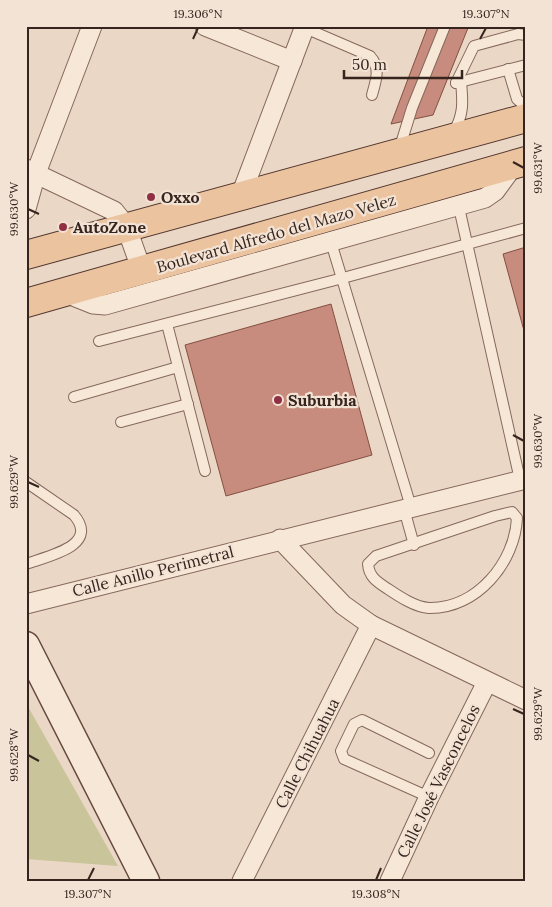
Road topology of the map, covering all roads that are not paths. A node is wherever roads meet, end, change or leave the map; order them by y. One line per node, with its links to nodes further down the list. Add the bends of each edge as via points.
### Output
1 (92, 26): 16 (street)
2 (205, 26): 6 (street)
3 (445, 26): 14 (lane, via 412,108)
4 (305, 27): 6 (street); 10 (lane, via 370,56 376,62 378,72)
5 (526, 34): 9 (lane, via 474,46 456,83)
6 (292, 61): 17 (street)
7 (526, 65): 8 (lane)
8 (508, 69): 9 (lane); 11 (lane, via 517,100)
9 (461, 82): 13 (lane, via 464,106 460,121)
10 (372, 94)
11 (526, 107)
12 (526, 118): 13 (main road)
13 (449, 138): 14 (main road)
14 (399, 151): 17 (main road)
15 (520, 163): 18 (main road, Boulevard Alfredo del Mazo Velez)
16 (31, 171): 19 (street); 20 (street, via 104,205 114,211)
17 (241, 194): 20 (main road)
18 (456, 194): 22 (main road, Boulevard Alfredo del Mazo Velez); 23 (lane)
19 (26, 208)
20 (126, 226): 24 (main road); 25 (street)
21 (526, 228): 23 (lane)
22 (327, 231): 25 (main road, Boulevard Alfredo del Mazo Velez); 26 (lane); 27 (street, via 105,305)
23 (468, 244): 26 (lane); 36 (lane)
24 (26, 255)
25 (142, 272): 27 (main road, Boulevard Alfredo del Mazo Velez)
26 (343, 278): 29 (lane); 38 (lane)
27 (63, 292): 28 (main road, Boulevard Alfredo del Mazo Velez)
28 (26, 303)
29 (167, 324): 30 (lane); 31 (lane)
30 (99, 341)
31 (178, 367): 32 (lane); 33 (lane)
32 (74, 397)
33 (188, 404): 34 (lane); 35 (lane)
34 (121, 422)
35 (205, 471)
36 (523, 480): 38 (street, Calle Anillo Perimetral)
37 (26, 482): 41 (lane, via 74,514 82,533 70,548)
38 (408, 508): 39 (street, Calle Anillo Perimetral); 40 (lane)
39 (280, 539): 42 (street, Calle Anillo Perimetral); 43 (street, via 343,605)
40 (414, 545): 40 (lane, via 376,556 368,564 369,573 403,599 427,608 443,607 469,597 499,570 516,535 517,518 512,512 495,516)
41 (26, 564)
42 (26, 604)
43 (371, 625): 45 (street); 50 (street, Calle Chihuahua)
44 (26, 645): 49 (main road)
45 (487, 682): 46 (street); 48 (street, Calle José Vasconcelos)
46 (526, 700)
47 (429, 753): 48 (lane, via 362,720 354,724 341,751 344,759)
48 (429, 797): 51 (street, Calle José Vasconcelos)
49 (146, 881)
50 (242, 881)
51 (390, 881)

